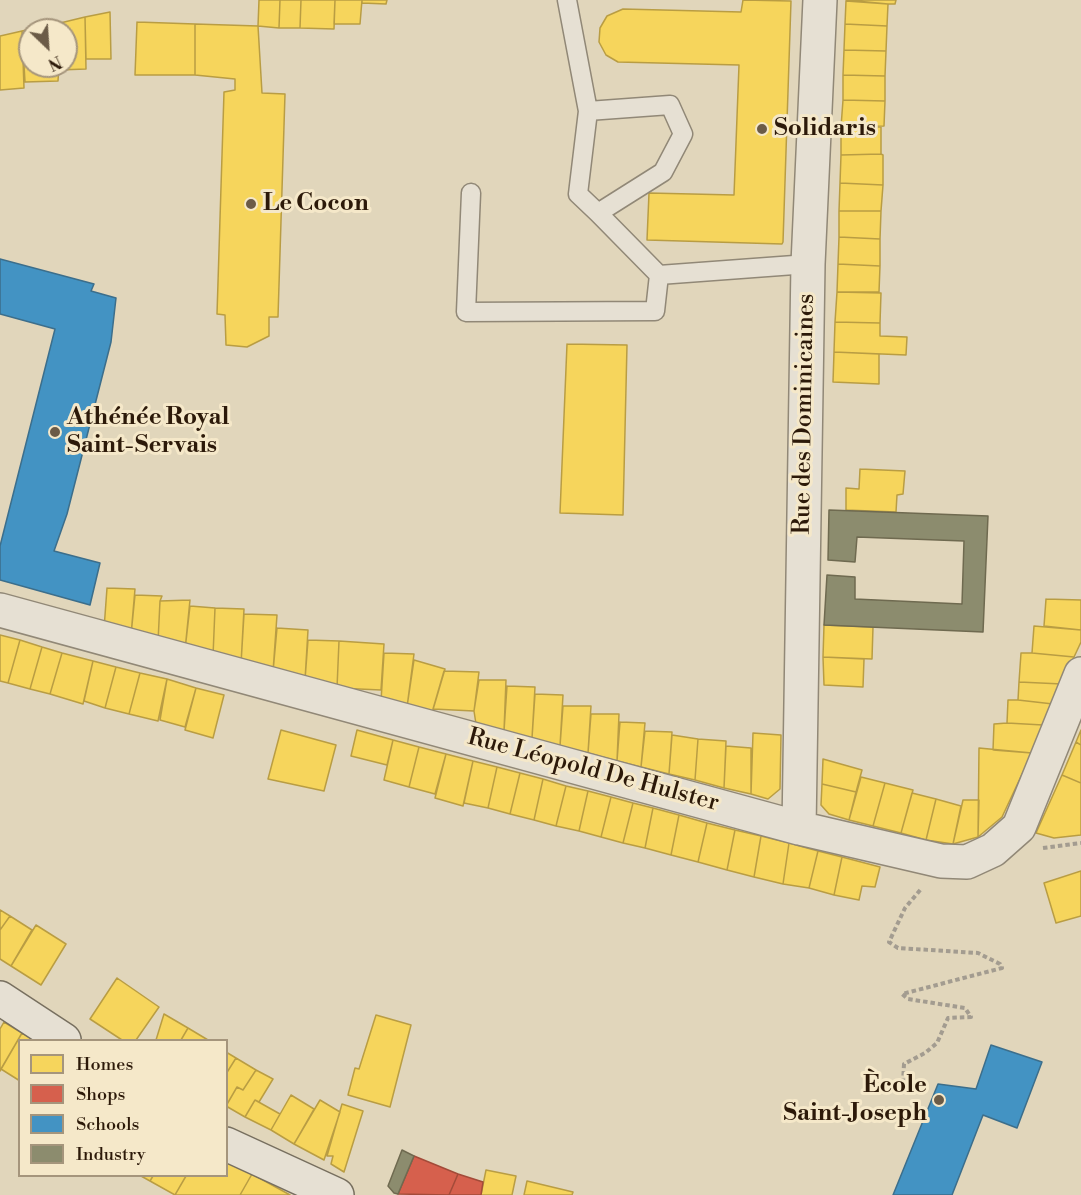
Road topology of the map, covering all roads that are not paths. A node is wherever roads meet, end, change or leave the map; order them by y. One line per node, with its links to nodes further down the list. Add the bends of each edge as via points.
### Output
1 (567, 0): 3 (lane)
2 (820, 0): 6 (street, Rue des Dominicaines)
3 (588, 111): 5 (lane, via 578,194); 5 (lane, via 670,105 683,134 663,172)
4 (471, 193): 7 (lane, via 466,312 655,311)
5 (598, 213): 7 (lane)
6 (808, 264): 7 (lane); 10 (street, Rue des Dominicaines)
7 (659, 275)
8 (0, 609): 10 (street, Rue Léopold De Hulster)
9 (1081, 674): 10 (street, Rue Léopold De Hulster, via 1019,827 993,850 967,862 941,861)
10 (799, 828)
11 (0, 998): 12 (street)
12 (61, 1039)
13 (228, 1145): 14 (street)
14 (337, 1195)

